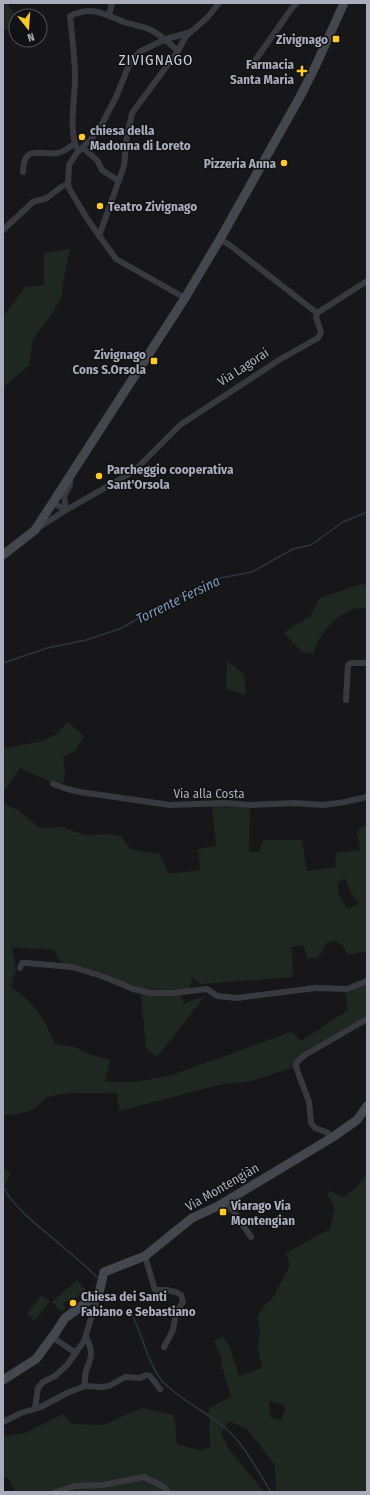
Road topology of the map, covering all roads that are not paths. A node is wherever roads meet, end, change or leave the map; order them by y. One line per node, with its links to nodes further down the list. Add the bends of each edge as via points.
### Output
1 (112, 3): 5 (street)
2 (219, 3): 6 (street)
3 (297, 3): 9 (street)
4 (344, 3): 17 (main road, Via Lagorai, via 301,95)
5 (110, 15): 7 (street); 10 (street, via 82,11 70,16 75,75)
6 (191, 32): 7 (street); 8 (street)
7 (166, 39): 8 (street); 11 (street, via 141,51 131,60 103,122)
8 (178, 51): 13 (street, via 132,113 124,166)
9 (254, 62)
10 (74, 144): 11 (street); 12 (street, via 56,153 36,152 28,155 23,163)
11 (80, 150): 13 (street, via 97,160 102,170); 14 (street, via 69,165)
12 (23, 172)
13 (119, 180): 16 (street)
14 (68, 184): 15 (street, via 46,198 33,202); 16 (street)
15 (3, 230)
16 (100, 236): 19 (street, via 116,259)
17 (220, 239): 19 (main road, Via Lagorai); 20 (street)
18 (367, 281): 20 (street)
19 (185, 298): 21 (main road, Via Lagorai)
20 (318, 313): 23 (street, Via Lagorai, via 316,318 321,332 318,338 278,360 180,425 129,474)
21 (70, 476): 22 (main road, Via Lagorai); 23 (street, Via Lagorai, via 70,485 64,496)
22 (53, 503): 23 (street); 24 (main road, Via Lagorai)
23 (66, 510): 24 (street, Via Lagorai)
24 (35, 530): 25 (main road, Via Lagorai)
25 (3, 554)
26 (367, 663): 27 (street, via 348,665)
27 (346, 700)
28 (53, 784): 29 (street, Via alla Costa, via 80,792 170,804 323,805)
29 (367, 797)
30 (20, 968): 31 (street, via 22,963 27,962 72,967 133,989 152,993 207,989 218,996 237,998 315,988 348,989)
31 (367, 981)
32 (367, 1019): 34 (street, via 297,1062 296,1067 309,1102 311,1123 315,1128)
33 (367, 1106): 34 (main road, Via Montengiàn, via 357,1120)
34 (333, 1137): 35 (main road, Via Montengiàn)
35 (218, 1206): 36 (street, via 232,1209); 37 (main road, Via Montengiàn, via 192,1218)
36 (251, 1237)
37 (145, 1256): 38 (main road, Via Montengiàn, via 104,1272); 41 (street, via 155,1290 166,1290 181,1295 183,1302 176,1313 173,1330)
38 (99, 1293): 39 (main road, via 65,1318); 40 (street)
39 (52, 1337): 42 (street); 43 (main road, via 36,1359)
40 (86, 1337): 42 (street); 44 (street, via 92,1358 86,1370)
41 (164, 1347)
42 (76, 1353): 46 (street, via 67,1365 38,1388)
43 (3, 1380)
44 (85, 1386): 45 (street, via 109,1386 125,1377 140,1378 147,1375); 46 (street)
45 (160, 1389)
46 (35, 1408): 47 (street)
47 (3, 1422)
48 (55, 1492): 49 (street, via 75,1486 103,1485 144,1477 164,1487)
49 (168, 1492)

